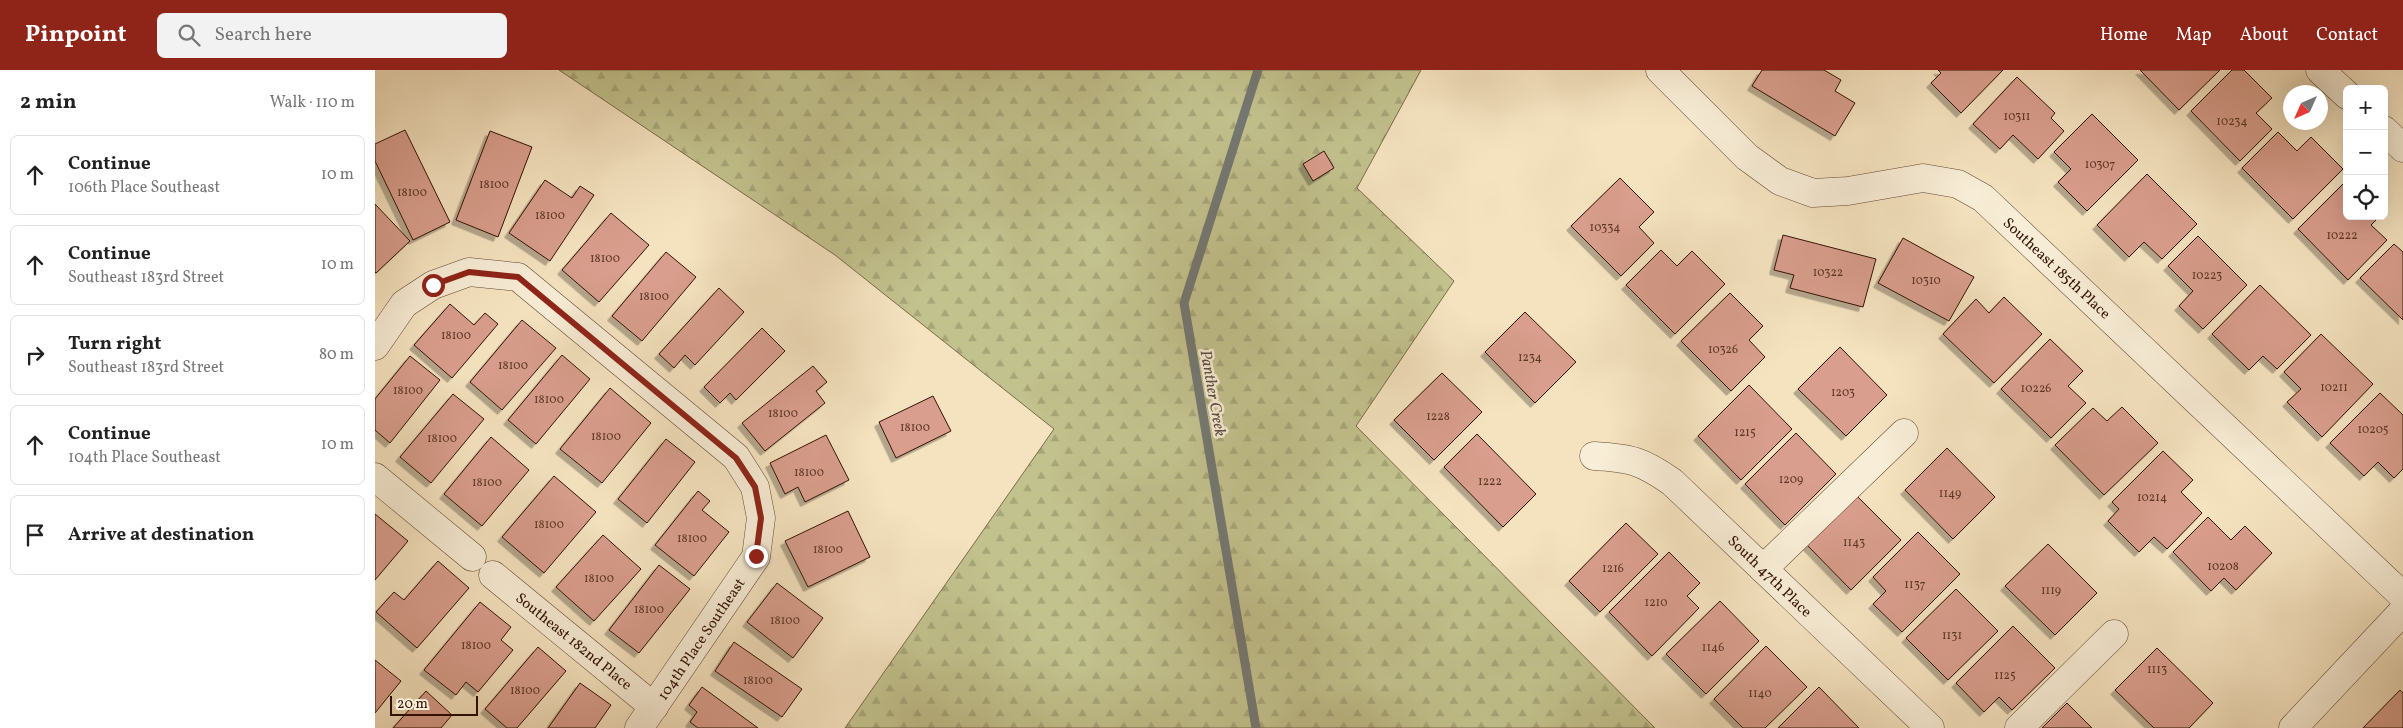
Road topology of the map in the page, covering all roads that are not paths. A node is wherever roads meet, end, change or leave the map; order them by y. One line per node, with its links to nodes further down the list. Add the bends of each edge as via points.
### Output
1 (1660, 70): 13 (street, Southeast 185th Place, via 1747,157 1780,181 1813,193 1848,191 1923,178 1958,184 1983,198)
2 (2320, 70): 3 (street)
3 (2343, 91)
4 (2388, 134): 5 (street)
5 (2403, 148)
6 (375, 346): 16 (street, 104th Place Southeast, via 404,304 433,285 469,272 518,277 736,458 755,487 761,518 756,556)
7 (1904, 433): 11 (street)
8 (1594, 456): 11 (street, South 47th Place, via 1624,458 1647,465 1673,482)
9 (375, 477): 10 (street)
10 (472, 557)
11 (1763, 569): 17 (street, South 47th Place)
12 (493, 575): 16 (street, Southeast 182nd Place)
13 (2403, 596)
14 (2403, 611): 19 (street)
15 (2114, 634): 18 (street)
16 (647, 718)
17 (1930, 728)
18 (2019, 728)
19 (2293, 728)

